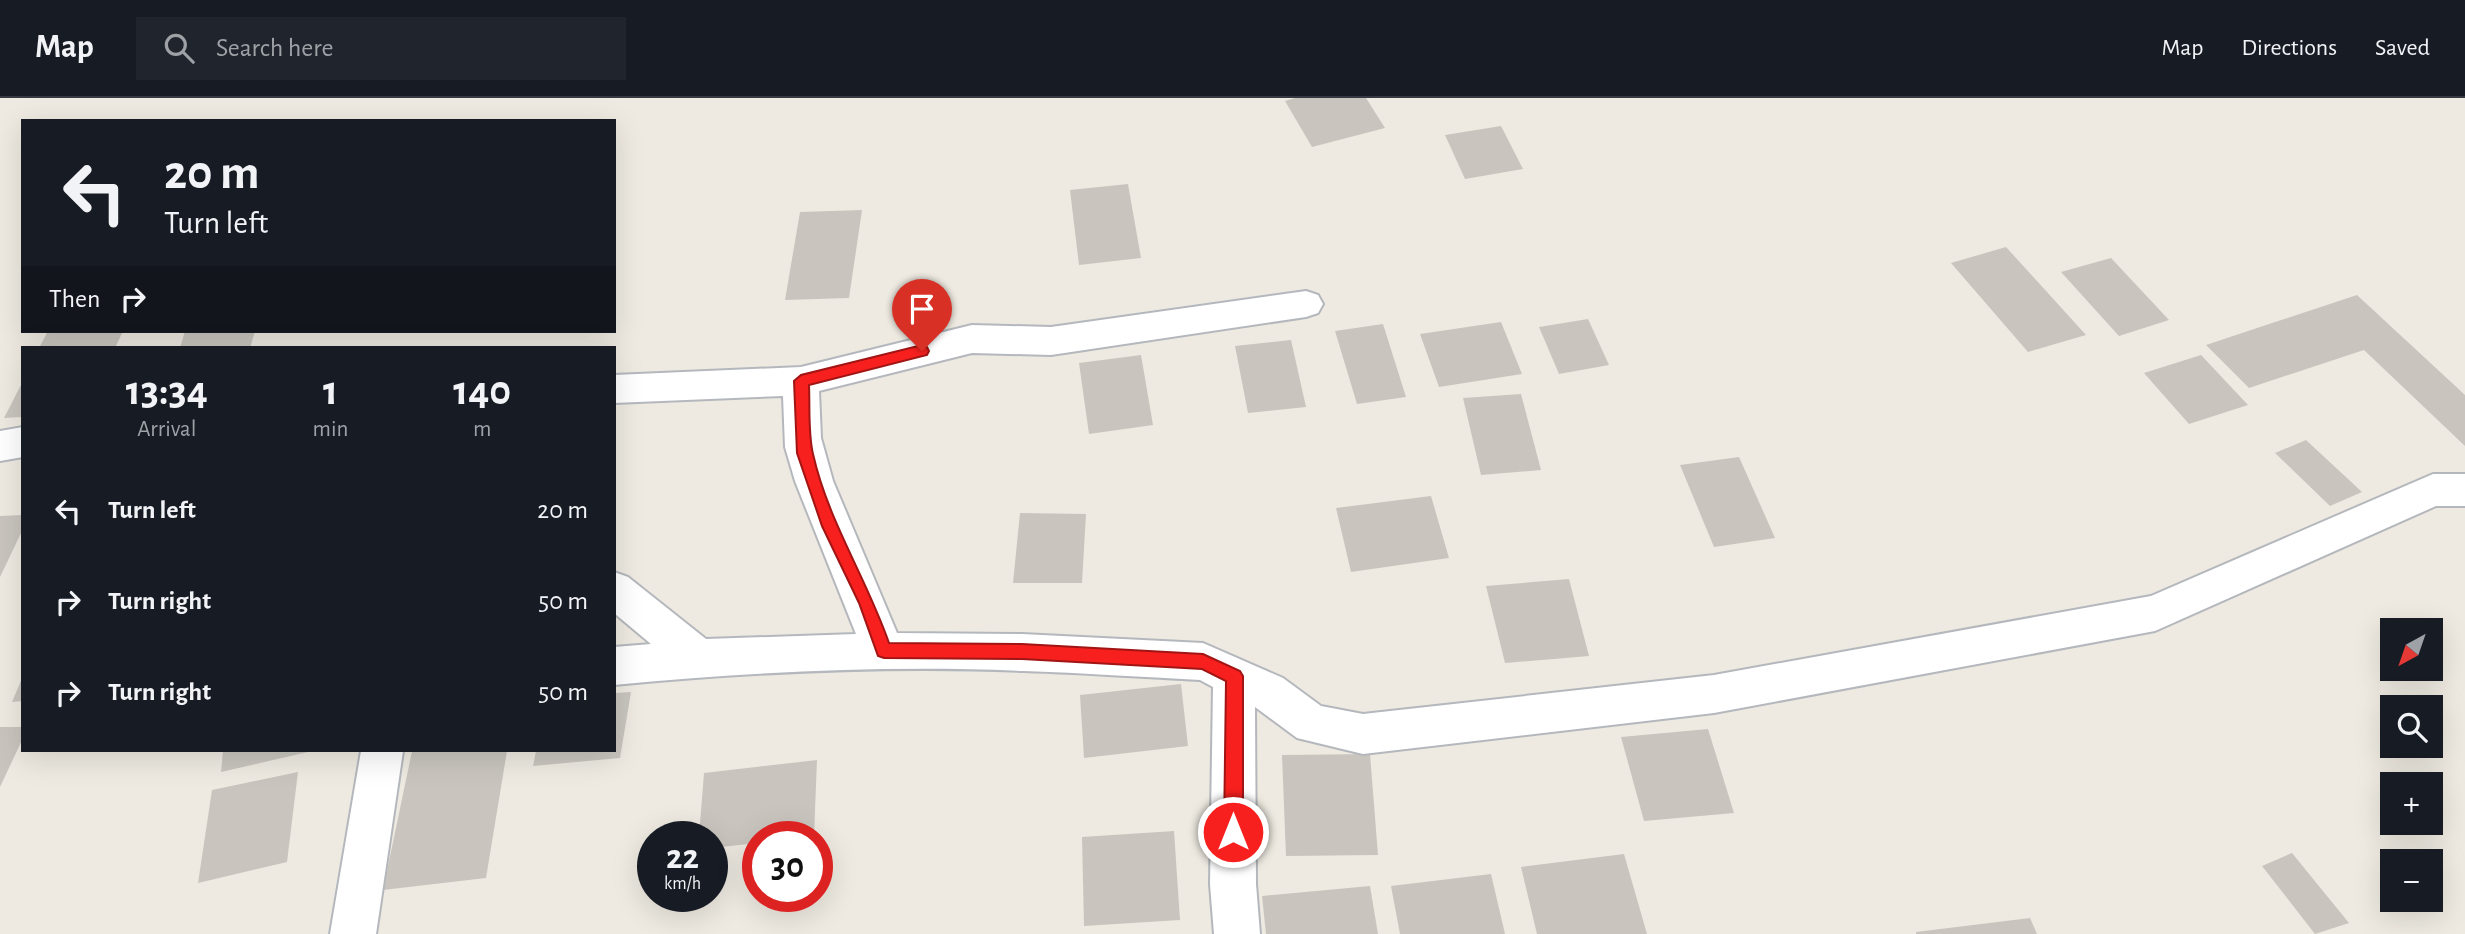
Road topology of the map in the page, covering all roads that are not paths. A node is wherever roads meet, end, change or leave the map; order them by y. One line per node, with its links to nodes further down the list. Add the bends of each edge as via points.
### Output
1 (1306, 304): 2 (street, via 1051,341 972,339)
2 (801, 381): 3 (street); 8 (street, via 805,453 830,526)
3 (616, 389)
4 (21, 442): 5 (street)
5 (0, 446)
6 (2465, 490): 11 (street, via 2433,490 2155,613 1714,694 1363,734 1312,724 1268,692)
7 (616, 591): 9 (street)
8 (884, 651): 9 (street); 11 (street, via 1022,652 1203,662)
9 (699, 658): 10 (street)
10 (616, 666)
11 (1234, 676): 14 (street)
12 (382, 752): 13 (street)
13 (353, 934)
14 (1237, 934)

